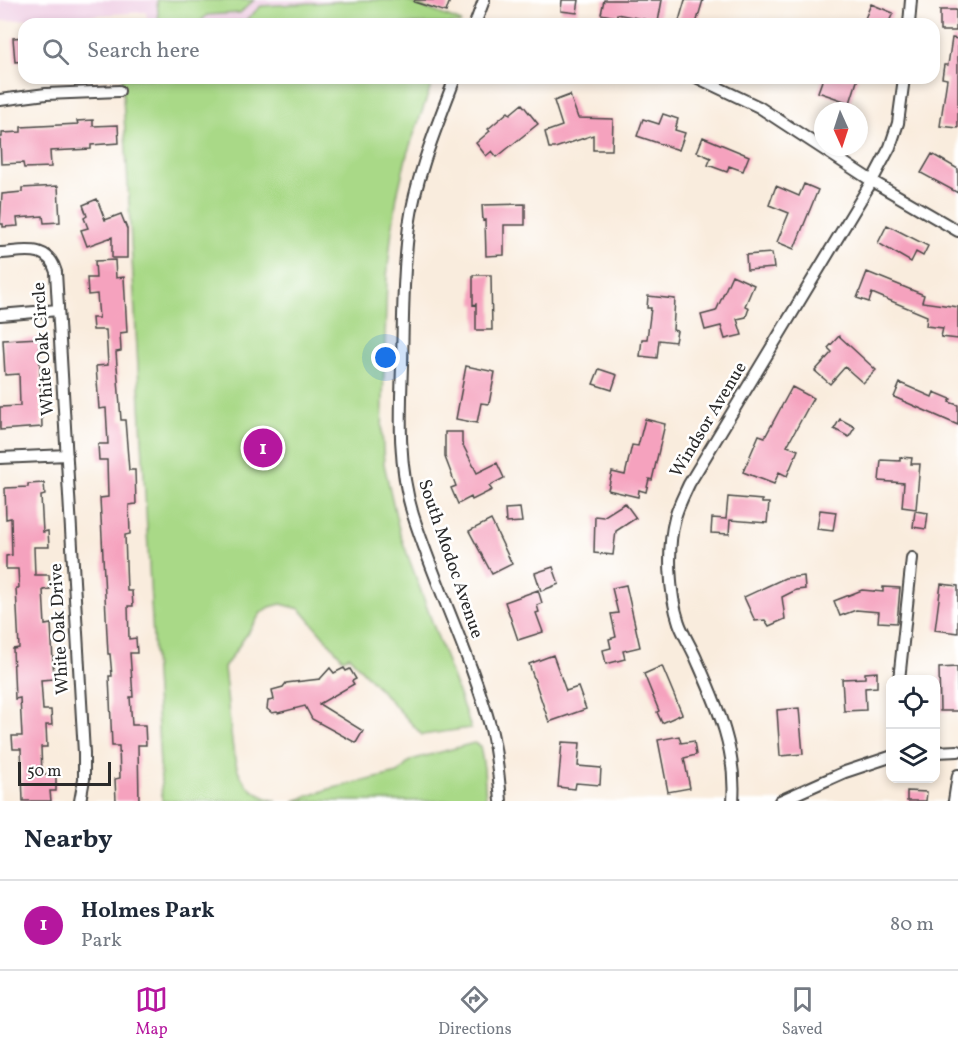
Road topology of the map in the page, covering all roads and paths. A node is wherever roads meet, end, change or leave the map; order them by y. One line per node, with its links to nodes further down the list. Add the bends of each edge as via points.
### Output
1 (484, 0): 3 (street)
2 (911, 0): 4 (street)
3 (477, 18)
4 (910, 18)
5 (452, 84): 24 (street, South Modoc Avenue, via 430,144 410,224 405,269 402,463 413,515 480,694 498,765)
6 (711, 84): 10 (street, via 759,107)
7 (903, 84): 10 (street, Windsor Avenue, via 898,123)
8 (119, 91): 9 (street)
9 (0, 100)
10 (872, 182): 11 (street); 25 (street, Windsor Avenue, via 689,484 675,517 670,578 674,600 679,622 725,726 735,780)
11 (958, 231)
12 (0, 253): 13 (street, White Oak Circle, via 36,251 50,257 56,272)
13 (58, 310): 14 (street); 15 (street, White Oak Circle)
14 (0, 315)
15 (67, 455): 16 (street); 23 (street, White Oak Drive, via 84,753)
16 (0, 458)
17 (912, 558): 18 (street)
18 (900, 675)
19 (958, 751): 20 (street)
20 (940, 752)
21 (886, 759): 26 (street)
22 (958, 775): 27 (street)
23 (80, 801)
24 (501, 801)
25 (733, 801)
26 (780, 801)
27 (954, 801)

